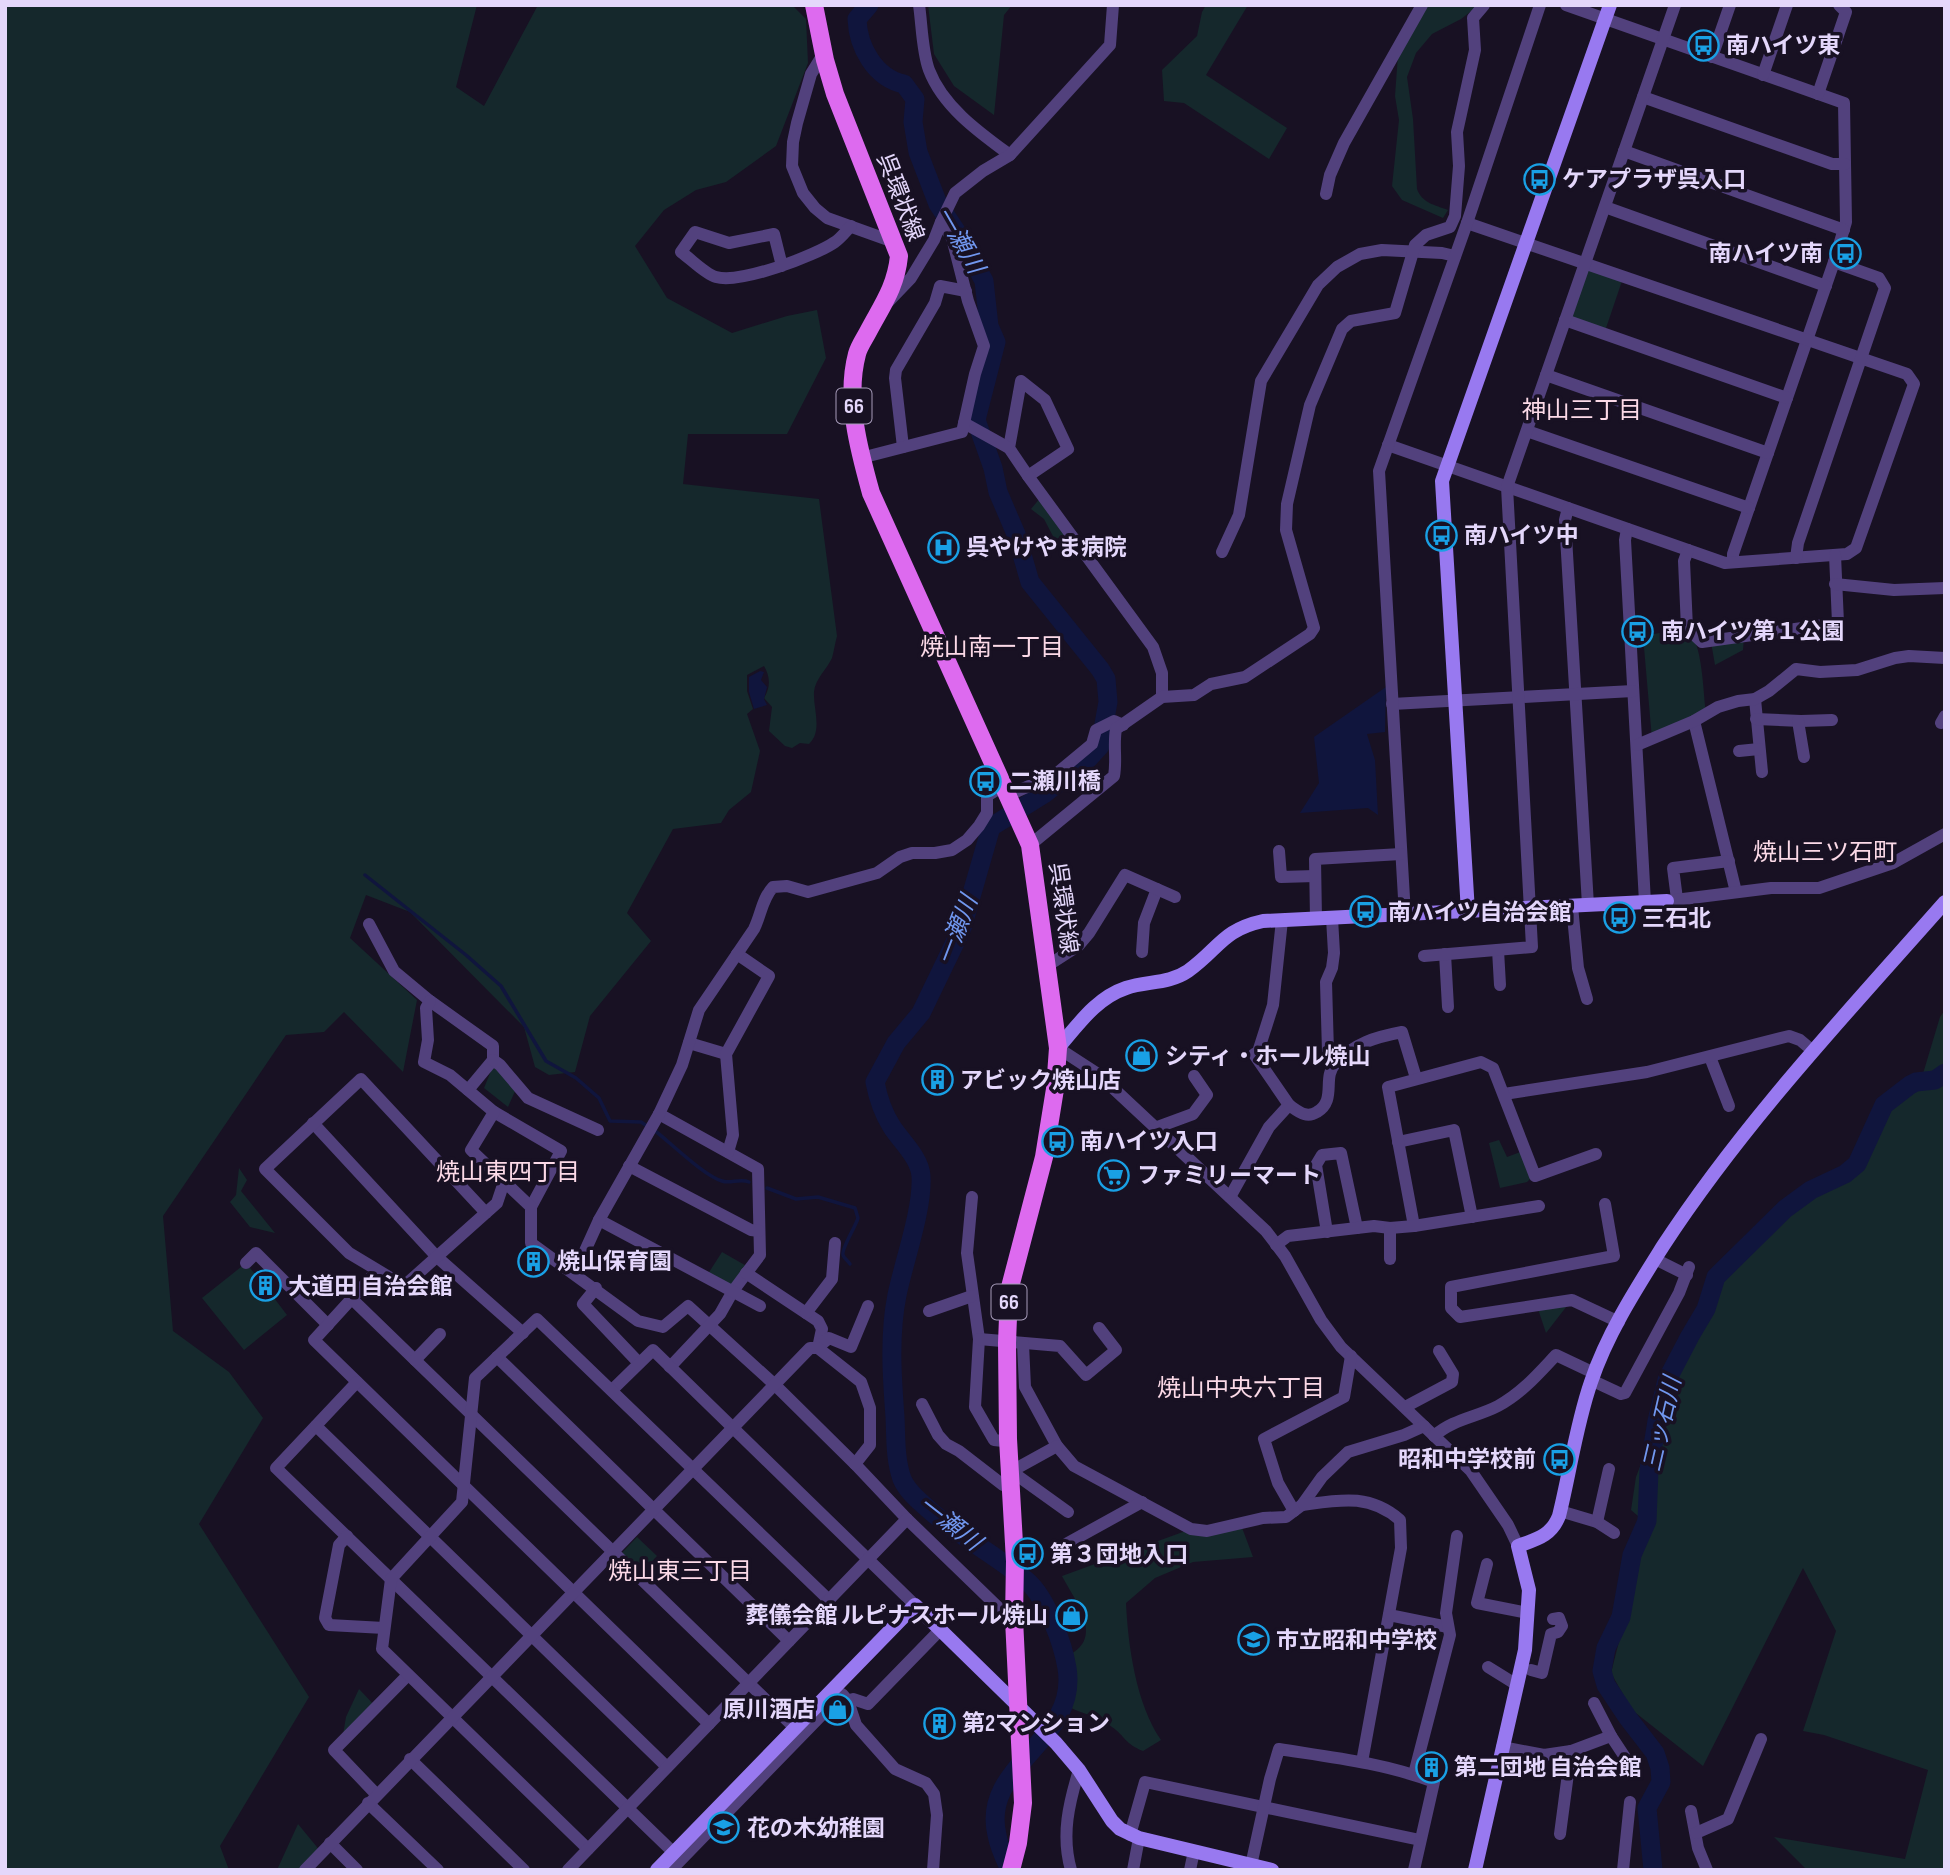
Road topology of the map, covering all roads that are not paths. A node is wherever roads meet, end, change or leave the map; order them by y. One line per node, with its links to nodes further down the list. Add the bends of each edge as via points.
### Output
1 (814, 5): 14 (main road, 呉環状線 / 66)
2 (919, 5): 20 (street, via 928,69 940,91 972,128)
3 (1113, 5): 20 (street, via 1110,45)
4 (1422, 5): 22 (street, via 1344,143)
5 (1484, 5): 30 (street, via 1473,18 1475,50 1457,132 1455,216 1450,227 1426,235)
6 (1540, 5): 25 (street)
7 (1566, 5): 12 (street)
8 (1675, 5): 13 (street)
9 (1730, 5): 15 (street)
10 (1787, 5): 16 (street)
11 (1839, 5): 17 (street, via 1846,12)
12 (1607, 12): 13 (street); 29 (street)
13 (1663, 40): 15 (street); 18 (street)
14 (824, 53): 26 (street, via 811,74 797,123 792,166 815,208); 28 (main road, 呉環状線 / 66, via 835,94)
15 (1712, 57): 16 (street)
16 (1763, 75): 17 (street)
17 (1818, 94): 21 (street, via 1844,103)
18 (1643, 97): 19 (street); 21 (street, via 1832,164)
19 (1624, 151): 23 (street); 27 (street)
20 (1010, 155): 24 (street, via 955,193)
21 (1845, 164): 27 (street)
22 (1325, 194)
23 (1605, 207): 33 (street); 35 (street)
24 (941, 222): 36 (street, via 952,238); 37 (street, via 911,278)
25 (1467, 223): 29 (street); 31 (street)
26 (850, 226): 28 (street); 34 (street, via 837,241)
27 (1844, 230): 32 (street)
28 (894, 242): 37 (main road, 呉環状線 / 66, via 899,256 897,277)
29 (1525, 243): 33 (street); 50 (street)
30 (1412, 251): 31 (street); 57 (street, via 1360,254 1318,285 1261,381 1239,515); 66 (street, via 1395,313 1351,321 1342,329 1310,405 1287,504 1286,530 1314,628 1245,677 1211,684 1194,695)
31 (1455, 256): 45 (street)
32 (1835, 262): 35 (street); 40 (street, via 1879,278 1885,288)
33 (1585, 263): 38 (street); 39 (street)
34 (782, 266): 34 (street, via 734,278 715,277 681,252 695,232 729,243 774,234)
35 (1826, 286): 39 (street)
36 (966, 291): 43 (street, via 984,346); 46 (street, via 940,286 896,370)
37 (881, 309): 49 (main road, 呉環状線 / 66, via 857,353 853,388)
38 (1565, 320): 41 (street); 42 (street)
39 (1808, 340): 40 (street); 42 (street)
40 (1861, 358): 58 (street, via 1907,374 1914,384 1856,548); 59 (street)
41 (1546, 375): 44 (street); 48 (street)
42 (1787, 398): 48 (street)
43 (964, 423): 46 (street, via 962,432); 47 (street)
44 (1527, 431): 52 (street); 54 (street)
45 (1388, 445): 50 (street); 70 (street, via 1378,471)
46 (904, 447): 49 (street)
47 (1009, 448): 51 (street); 51 (street, via 1021,381 1045,400 1068,449)
48 (1768, 453): 54 (street)
49 (861, 458): 81 (main road, 呉環状線 / 66, via 871,493)
50 (1447, 467): 52 (street); 69 (street, via 1442,481)
51 (1028, 475): 66 (street, via 1153,647 1163,673)
52 (1507, 487): 53 (street); 67 (street)
53 (1568, 508): 55 (street); 65 (street, via 1565,520)
54 (1749, 508): 60 (street)
55 (1628, 529): 56 (street); 64 (street)
56 (1688, 550): 60 (street); 61 (street, via 1684,561 1687,628 1702,642 1838,623)
57 (1222, 552)
58 (1835, 555): 59 (street); 61 (street)
59 (1796, 558): 60 (street)
60 (1733, 562)
61 (1835, 584): 62 (street, via 1894,590)
62 (1945, 588)
63 (1945, 658): 68 (street, via 1902,657 1857,670 1796,669)
64 (1633, 691): 65 (street); 76 (street)
65 (1576, 695): 67 (street); 94 (street)
66 (1162, 696): 75 (street)
67 (1519, 698): 69 (street); 96 (street)
68 (1755, 699): 71 (street); 73 (street, via 1718,707)
69 (1456, 701): 70 (street); 97 (street)
70 (1392, 704): 85 (street)
71 (1756, 719): 74 (street); 77 (street)
72 (1832, 720): 74 (street)
73 (1694, 721): 76 (street); 86 (street)
74 (1798, 721): 79 (street)
75 (1123, 725): 81 (street, via 1114,721 1096,730 1092,744 1044,784); 83 (street, via 1116,729 1114,776)
76 (1637, 745): 92 (street)
77 (1759, 749): 78 (street); 80 (street)
78 (1739, 751)
79 (1804, 757)
80 (1762, 772)
81 (1008, 793): 83 (main road, 呉環状線 / 66); 105 (street, via 987,796 987,813 979,826 952,850 912,853 877,873 808,892 773,887)
82 (1945, 834): 89 (street, via 1893,863 1819,887)
83 (1030, 845): 108 (main road, 呉環状線 / 66)
84 (1279, 851): 87 (street, via 1281,877)
85 (1401, 854): 87 (street, via 1315,859); 98 (street)
86 (1729, 861): 89 (street); 91 (street, via 1673,868)
87 (1315, 876): 100 (street)
88 (1157, 889): 90 (street); 104 (street, via 1144,923); 108 (street, via 1125,876 1079,946)
89 (1736, 892): 91 (street)
90 (1175, 897)
91 (1672, 900): 92 (street)
92 (1645, 902): 94 (street)
93 (1945, 902): 115 (street)
94 (1588, 905): 95 (street)
95 (1572, 906): 96 (street); 110 (street, via 1578,968)
96 (1531, 908): 97 (street); 103 (street, via 1532,947)
97 (1468, 912): 98 (street)
98 (1405, 915): 99 (street)
99 (1332, 918): 100 (street); 119 (street, via 1334,953 1326,982 1328,1052)
100 (1316, 919): 101 (street)
101 (1282, 920): 114 (street, via 1244,926 1171,979 1112,993); 124 (street, via 1273,1005 1254,1054)
102 (369, 924): 111 (street, via 394,971)
103 (1498, 950): 106 (street); 109 (street)
104 (1142, 953)
105 (737, 954): 113 (street, via 699,1010); 116 (street, via 769,976)
106 (1445, 954): 107 (street); 112 (street)
107 (1424, 956)
108 (1047, 966): 114 (main road, 呉環状線 / 66)
109 (1500, 985)
110 (1587, 999)
111 (429, 1001): 118 (street, via 494,1046); 122 (street, via 424,1062)
112 (1448, 1007)
113 (689, 1043): 116 (street); 127 (street)
114 (1058, 1048): 129 (street, via 1098,1074); 173 (main road, 呉環状線 / 66, via 1044,1157 1009,1290)
115 (1813, 1051): 117 (street, via 1789,1036); 153 (street, via 1736,1143)
116 (726, 1054): 132 (street, via 733,1135)
117 (1710, 1057): 123 (street, via 1647,1072); 125 (street)
118 (493, 1060): 122 (street); 130 (street, via 528,1098)
119 (1334, 1064): 121 (street, via 1358,1045 1402,1032); 124 (street, via 1324,1107 1306,1115)
120 (1194, 1076): 129 (street, via 1207,1095 1194,1114)
121 (1416, 1078): 123 (street, via 1481,1062 1493,1068); 131 (street, via 1388,1087)
122 (468, 1090): 126 (street)
123 (1504, 1094): 133 (street, via 1535,1176)
124 (1289, 1105): 137 (street, via 1269,1127)
125 (1729, 1106)
126 (494, 1112): 135 (street, via 471,1150); 140 (street, via 561,1151)
127 (655, 1122): 132 (street); 134 (street)
128 (313, 1123): 141 (street, via 361,1079); 151 (street); 155 (street, via 265,1169 349,1253)
129 (1155, 1128): 137 (street)
130 (598, 1130)
131 (1398, 1142): 142 (street, via 1454,1130); 144 (street)
132 (728, 1152): 147 (street, via 758,1169)
133 (1596, 1154)
134 (629, 1166): 143 (street); 147 (street)
135 (506, 1184): 140 (street); 141 (street)
136 (972, 1197): 160 (street, via 967,1253)
137 (1230, 1197): 150 (street)
138 (1605, 1204): 166 (street, via 1614,1256 1451,1287 1451,1308 1460,1317 1572,1300)
139 (1539, 1206): 142 (street)
140 (531, 1207): 156 (street, via 531,1243)
141 (485, 1213): 151 (street)
142 (1472, 1217): 144 (street)
143 (599, 1220): 156 (street); 159 (street)
144 (1414, 1226): 146 (street)
145 (1357, 1228): 146 (street); 148 (street); 148 (street, via 1341,1153 1322,1155 1316,1165)
146 (1390, 1228): 152 (street)
147 (759, 1231): 157 (street, via 760,1255)
148 (1326, 1232): 150 (street, via 1288,1236)
149 (835, 1243): 165 (street, via 832,1279)
150 (1276, 1245): 176 (street, via 1321,1320)
151 (437, 1256): 155 (street, via 404,1286); 170 (street)
152 (1390, 1259)
153 (1654, 1259): 166 (street); 181 (street, via 1688,1271 1679,1293 1625,1393)
154 (246, 1262): 167 (street, via 256,1253)
155 (377, 1271): 161 (street)
156 (575, 1273): 158 (street)
157 (746, 1273): 159 (street); 165 (street)
158 (596, 1288): 168 (street, via 638,1321 663,1327 688,1306); 179 (street, via 583,1304)
159 (733, 1291): 162 (street); 168 (street)
160 (972, 1296): 164 (street); 172 (street)
161 (352, 1299): 167 (street); 178 (street)
162 (760, 1306)
163 (868, 1306): 174 (street, via 851,1347 829,1338)
164 (929, 1311)
165 (806, 1313): 174 (street, via 822,1329)
166 (1619, 1322): 181 (street)
167 (328, 1325): 182 (street, via 314,1340)
168 (710, 1326): 180 (street); 183 (street)
169 (1099, 1328): 173 (street, via 1119,1353 1086,1375 1060,1346)
170 (523, 1333): 177 (street); 184 (street, via 537,1319)
171 (440, 1334): 178 (street)
172 (979, 1339): 173 (street); 192 (street, via 975,1407 994,1440)
173 (1015, 1343): 192 (main road, 呉環状線 / 66); 193 (street, via 1025,1387)
174 (818, 1348): 183 (street, via 810,1348); 194 (street, via 861,1382 870,1408 870,1445)
175 (1439, 1352): 186 (street, via 1453,1374 1452,1382)
176 (1351, 1356): 186 (street); 200 (street, via 1344,1397 1264,1439 1278,1483)
177 (497, 1357): 187 (street, via 475,1378); 201 (street)
178 (415, 1360): 187 (street)
179 (639, 1363): 180 (street, via 653,1350); 184 (street)
180 (670, 1367): 190 (street)
181 (1593, 1377): 191 (street, via 1556,1355 1523,1390); 202 (street)
182 (357, 1382): 188 (street); 198 (street)
183 (775, 1385): 190 (street); 194 (street)
184 (612, 1390): 195 (street)
185 (922, 1404): 197 (street, via 946,1444)
186 (1405, 1408): 189 (street)
187 (472, 1415): 198 (street); 212 (street)
188 (316, 1426): 207 (street, via 276,1468); 209 (street)
189 (1424, 1426): 191 (street); 200 (street, via 1348,1452)
190 (733, 1428): 195 (street); 213 (street)
191 (1434, 1436): 211 (street, via 1471,1471)
192 (1008, 1439): 197 (main road, 呉環状線 / 66)
193 (1057, 1446): 197 (street); 199 (street, via 1074,1466)
194 (855, 1464): 204 (street)
195 (694, 1468): 201 (street); 217 (street)
196 (1609, 1469): 205 (street)
197 (1010, 1478): 203 (street); 221 (main road, 呉環状線 / 66)
198 (464, 1486): 209 (street, via 462,1502); 216 (street)
199 (1142, 1502): 200 (street, via 1191,1529 1208,1531 1286,1517); 210 (street)
200 (1298, 1508): 220 (street, via 1351,1499 1383,1507 1400,1520 1401,1548)
201 (653, 1510): 212 (street); 227 (street)
202 (1560, 1511): 205 (street); 211 (street, via 1554,1529 1546,1536)
203 (1068, 1512)
204 (907, 1519): 213 (street); 221 (street)
205 (1597, 1522): 206 (street)
206 (1614, 1533)
207 (347, 1536): 215 (street); 224 (street, via 339,1545 325,1618 329,1625)
208 (1457, 1536): 223 (street)
209 (430, 1537): 215 (street); 226 (street)
210 (1066, 1544)
211 (1518, 1546): 219 (street, via 1529,1590)
212 (613, 1551): 216 (street); 232 (street)
213 (868, 1559): 217 (street); 218 (street)
214 (1487, 1564): 219 (street, via 1477,1603)
215 (391, 1579): 224 (street); 231 (street)
216 (573, 1592): 226 (street); 238 (street)
217 (829, 1600): 227 (street)
218 (915, 1605): 225 (street); 239 (street)
219 (1528, 1613): 233 (street)
220 (1389, 1615): 223 (street); 245 (street)
221 (1014, 1619): 236 (main road, 呉環状線 / 66)
222 (1553, 1619): 229 (street, via 1559,1618 1562,1626 1551,1633 1542,1673)
223 (1448, 1627): 248 (street, via 1450,1635)
224 (384, 1628): 230 (street, via 382,1649)
225 (941, 1629): 234 (street, via 868,1704); 236 (street)
226 (531, 1635): 231 (street); 246 (street)
227 (789, 1641): 232 (street)
228 (1488, 1667): 233 (street)
229 (1531, 1671)
230 (408, 1675): 237 (street); 250 (street, via 334,1750)
231 (491, 1676): 237 (street); 253 (street)
232 (748, 1683): 238 (street); 239 (street)
233 (1517, 1685): 242 (street)
234 (848, 1701): 270 (street, via 842,1694); 271 (street, via 856,1725 895,1769 926,1783 934,1794)
235 (1594, 1703): 240 (street)
236 (1020, 1707): 247 (street); 272 (main road, 呉環状線 / 66, via 1023,1803)
237 (452, 1717): 244 (street); 260 (street)
238 (709, 1724): 246 (street)
239 (795, 1728): 262 (street)
240 (1611, 1736): 243 (street); 249 (street)
241 (1761, 1739): 255 (street, via 1728,1819)
242 (1502, 1746): 243 (street, via 1544,1755); 278 (street)
243 (1571, 1751): 256 (street)
244 (410, 1759): 250 (street); 267 (street)
245 (1362, 1762): 248 (street); 252 (street, via 1279,1749)
246 (667, 1767): 253 (street)
247 (1079, 1770): 257 (street, via 1112,1821); 273 (street, via 1066,1821)
248 (1414, 1774): 258 (street, via 1434,1782)
249 (1636, 1774)
250 (372, 1798): 259 (street); 266 (street)
251 (1630, 1802): 279 (street)
252 (1264, 1807): 257 (street, via 1145,1782); 258 (street); 263 (street)
253 (627, 1808): 260 (street); 262 (street)
254 (1691, 1811): 255 (street)
255 (1696, 1833): 280 (street)
256 (1560, 1834)
257 (1135, 1837): 261 (street); 274 (street)
258 (1420, 1840): 277 (street)
259 (330, 1843): 264 (street); 265 (street)
260 (588, 1849): 268 (street)
261 (1194, 1851): 263 (street); 275 (street)
262 (674, 1853): 269 (street)
263 (1251, 1867): 276 (street)
264 (304, 1870)
265 (357, 1870)
266 (438, 1870)
267 (524, 1870)
268 (568, 1870)
269 (657, 1870)
270 (671, 1870)
271 (933, 1870)
272 (1011, 1870)
273 (1071, 1870)
274 (1133, 1870)
275 (1190, 1870)
276 (1272, 1870)
277 (1414, 1870)
278 (1475, 1870)
279 (1623, 1870)
280 (1707, 1870)

